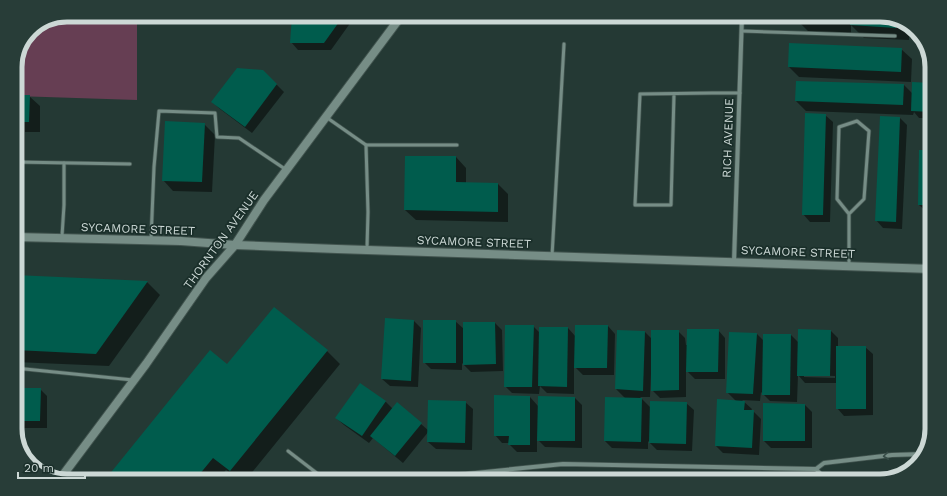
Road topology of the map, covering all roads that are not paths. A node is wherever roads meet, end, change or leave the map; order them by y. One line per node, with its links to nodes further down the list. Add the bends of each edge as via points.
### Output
1 (397, 22): 8 (street, THORNTON AVENUE)
2 (742, 22): 3 (street, RICH AVENUE)
3 (742, 31): 4 (lane); 6 (street, RICH AVENUE)
4 (895, 36)
5 (564, 44): 21 (lane)
6 (740, 93): 7 (lane); 22 (street, RICH AVENUE)
7 (674, 94): 7 (lane, via 640,94 635,205 671,205)
8 (326, 117): 9 (lane); 14 (street, THORNTON AVENUE)
9 (366, 145): 10 (lane); 20 (lane)
10 (457, 146)
11 (22, 162): 12 (lane)
12 (64, 163): 13 (lane); 17 (lane)
13 (130, 164)
14 (286, 170): 18 (lane, via 239,138 216,136 215,113 159,111); 19 (street, THORNTON AVENUE)
15 (849, 214): 15 (lane, via 838,199 839,127 856,121 869,130 864,199); 23 (lane)
16 (22, 237): 17 (street, SYCAMORE STREET)
17 (62, 238): 18 (street, SYCAMORE STREET)
18 (151, 241): 19 (street, SYCAMORE STREET)
19 (234, 245): 20 (street, SYCAMORE STREET); 26 (street, THORNTON AVENUE, via 206,278)
20 (366, 250): 21 (street, SYCAMORE STREET)
21 (552, 256): 22 (street, SYCAMORE STREET)
22 (734, 262): 23 (street, SYCAMORE STREET)
23 (849, 266): 24 (street, SYCAMORE STREET)
24 (925, 269)
25 (22, 369): 26 (lane)
26 (134, 380): 30 (street, THORNTON AVENUE)
27 (288, 451): 31 (lane)
28 (917, 454): 29 (street, one-way to 29, via 824,463)
29 (816, 469): 32 (street, via 563,464); 33 (street)
30 (64, 474)
31 (318, 474)
32 (465, 474)
33 (820, 474)

